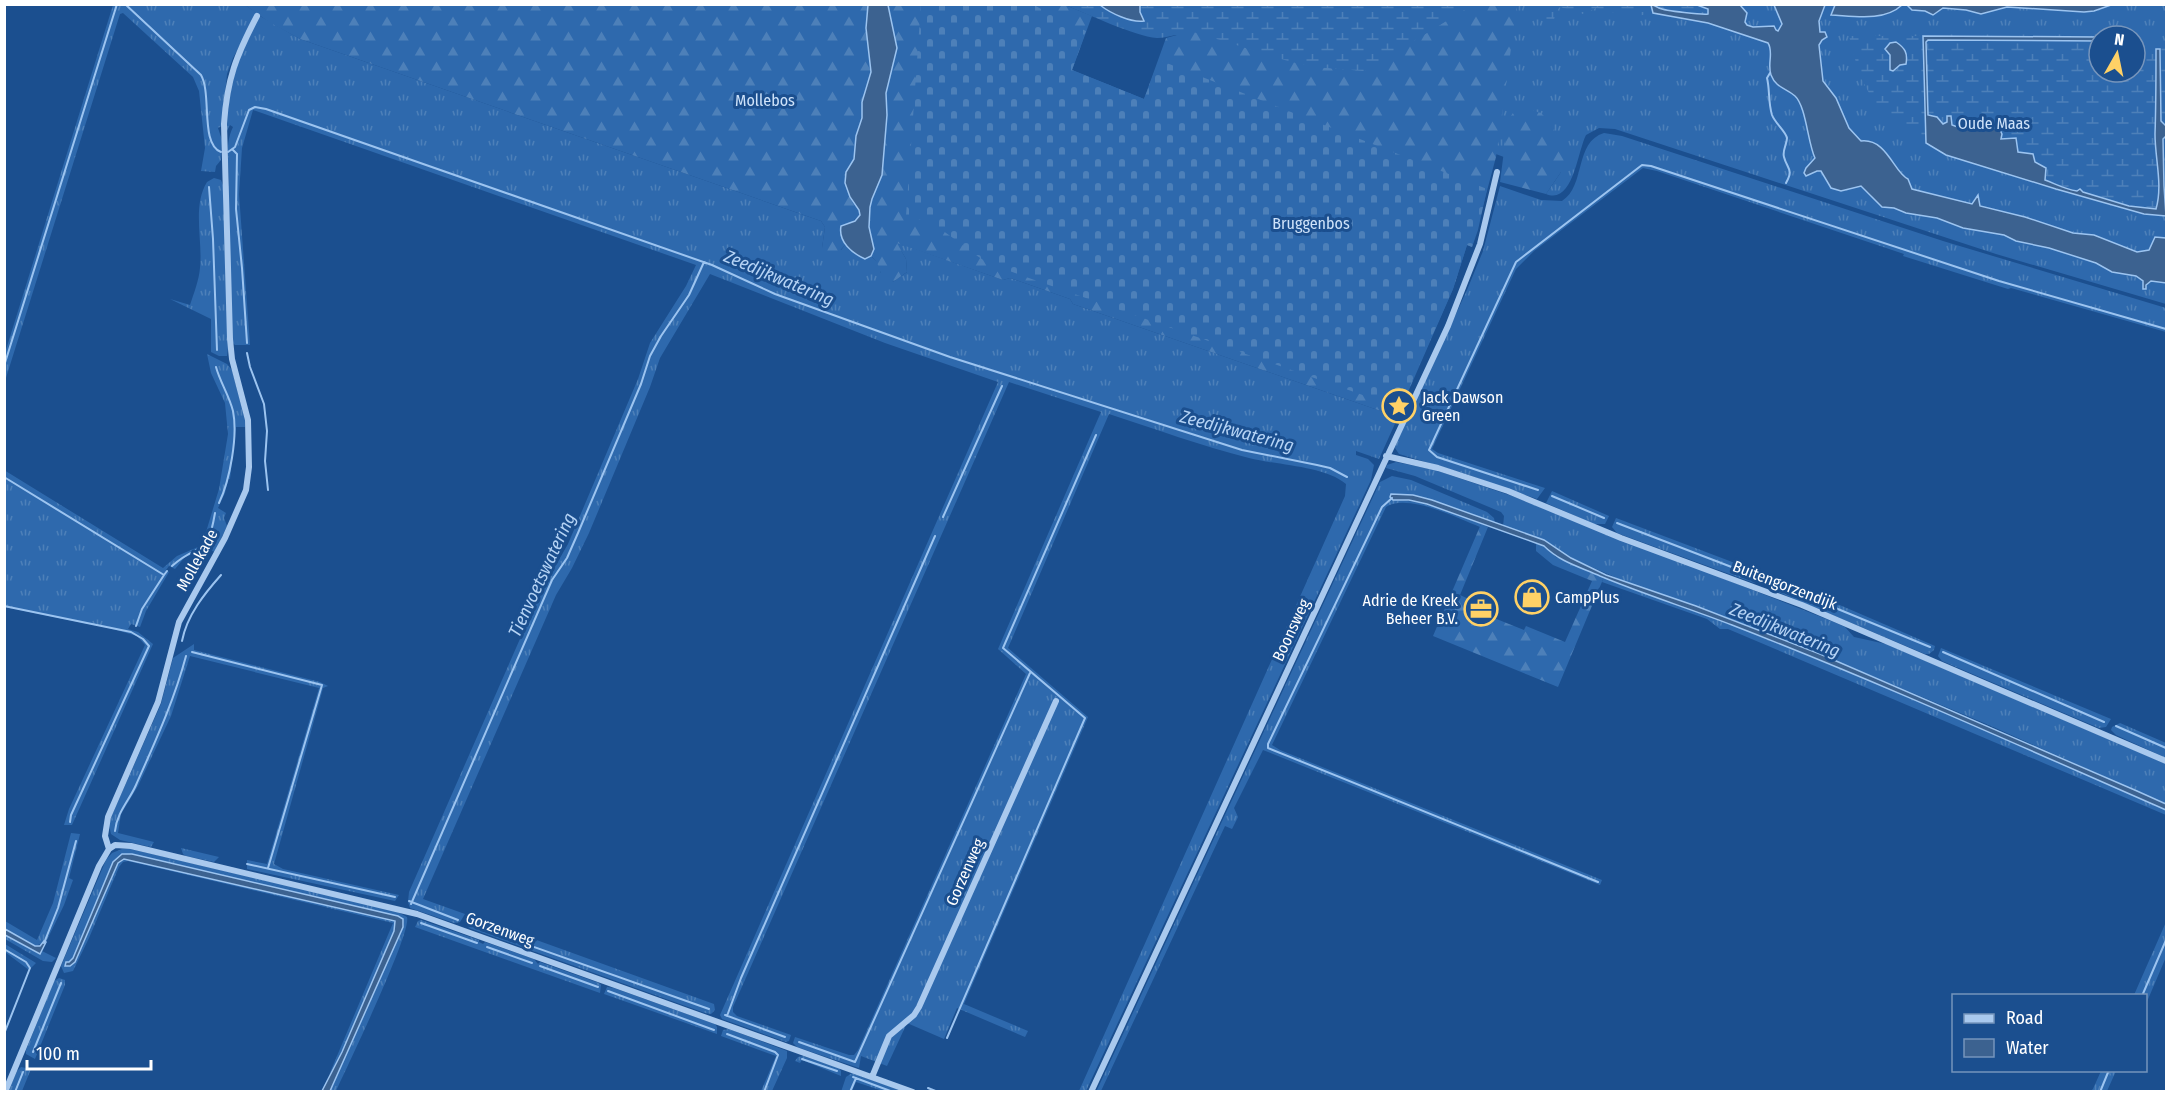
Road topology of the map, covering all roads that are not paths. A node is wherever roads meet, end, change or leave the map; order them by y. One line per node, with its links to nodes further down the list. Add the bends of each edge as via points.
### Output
1 (257, 16): 6 (street, Mollekade, via 232,69 224,124 230,339 248,420 247,484 225,538 179,622 159,702 108,817 105,836)
2 (1497, 172): 3 (street, Boonsweg, via 1484,231 1467,280)
3 (1386, 456): 5 (street, Buitengorzendijk, via 1508,491 1818,612); 10 (street, Boonsweg)
4 (1056, 701): 7 (street, Gorzenweg, via 919,1007 889,1036)
5 (2166, 761)
6 (109, 849): 7 (street, Gorzenweg, via 115,845 131,846 399,908); 8 (street)
7 (872, 1077): 9 (street, Gorzenweg)
8 (5, 1092)
9 (913, 1092)
10 (1091, 1092)

